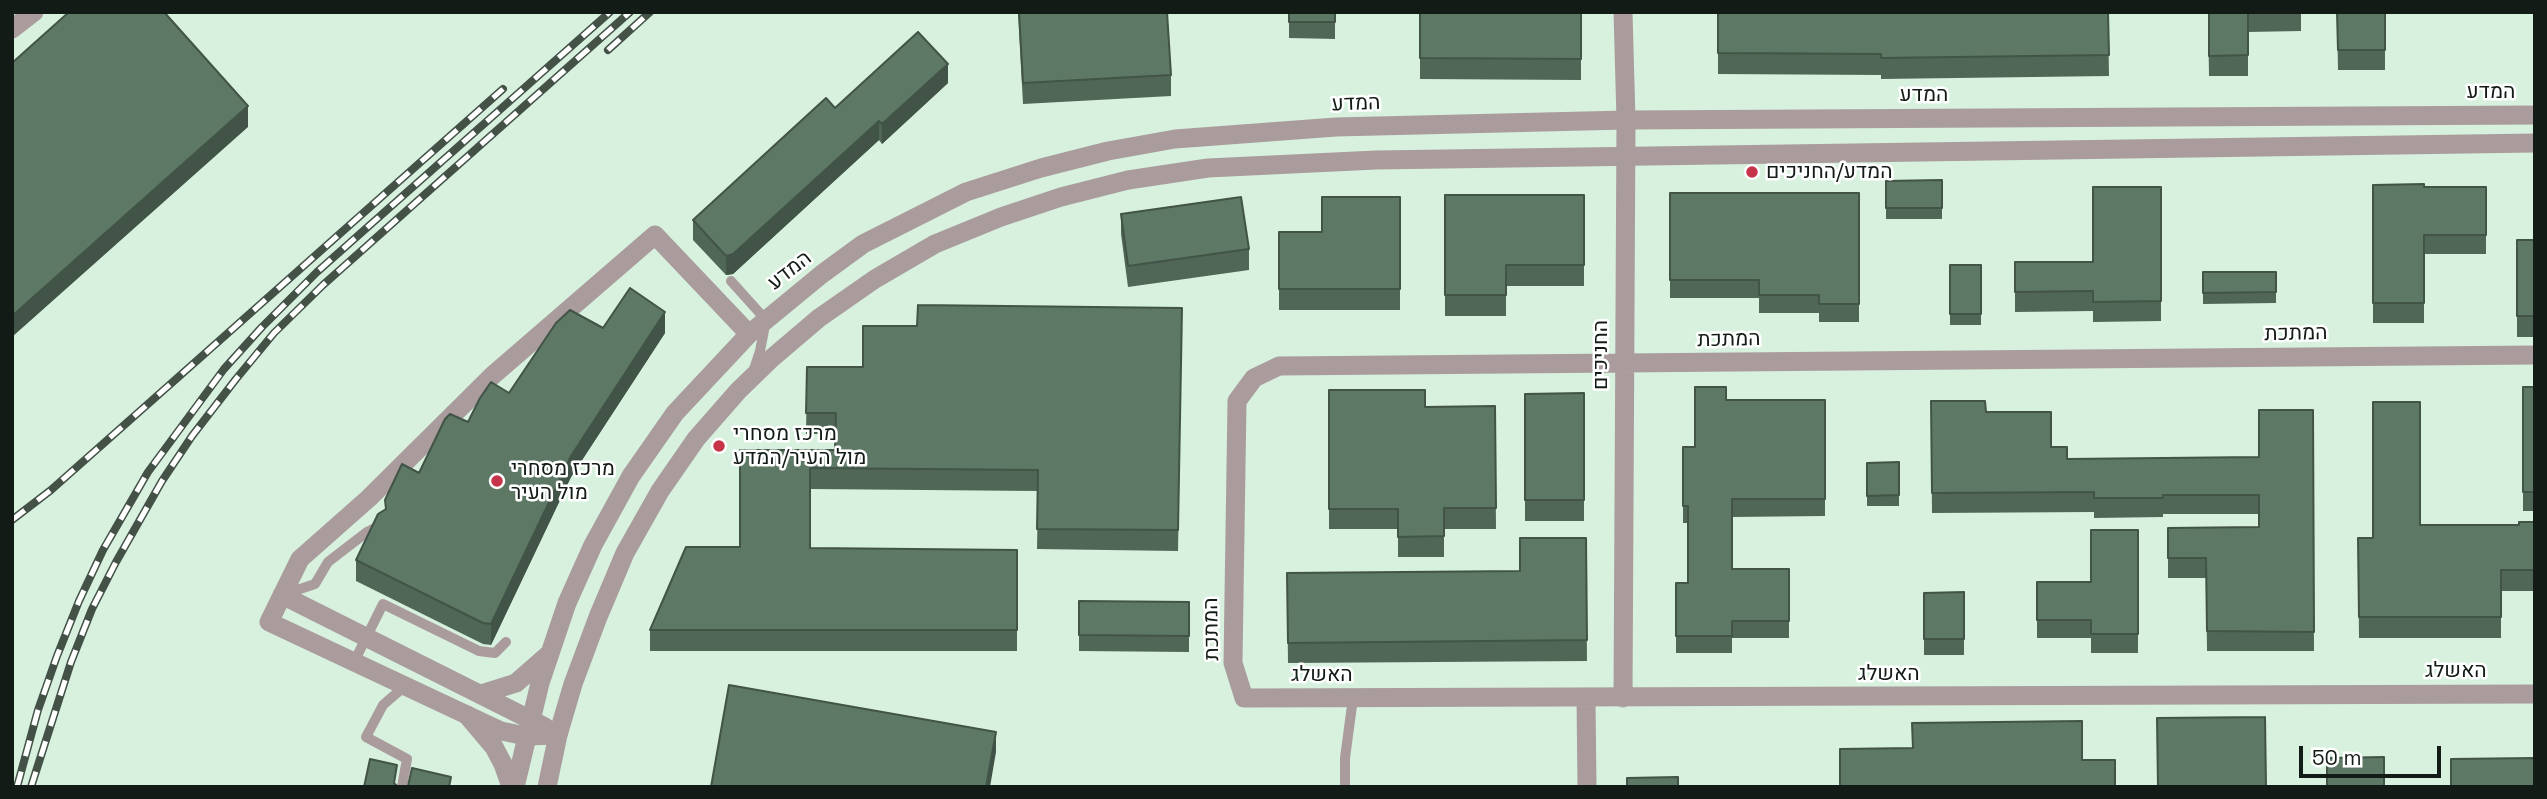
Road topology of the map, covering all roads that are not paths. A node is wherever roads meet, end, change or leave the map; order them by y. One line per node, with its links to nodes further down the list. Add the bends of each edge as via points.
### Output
1 (34, 12): 3 (street)
2 (1623, 12): 5 (street, החניכים)
3 (12, 29)
4 (2535, 115): 5 (street, המדע)
5 (1626, 120): 7 (street, החניכים); 9 (street, המדע, via 1250,132 1108,151 966,192 911,218 863,244)
6 (2535, 143): 7 (street)
7 (1626, 154): 12 (street, החניכים); 13 (street, via 1208,168 1074,193 935,244 819,318)
8 (731, 281): 9 (lane)
9 (766, 320): 10 (street, המדע); 13 (lane)
10 (749, 334): 15 (street, via 655,235 492,376 300,559); 18 (street, המדע, via 675,413 631,476 593,545)
11 (2535, 355): 12 (street, המתכת)
12 (1623, 363): 23 (street, המתכת, via 1279,366 1254,378 1237,401 1233,663); 26 (street, החניכים)
13 (750, 378): 29 (street, via 696,439 625,552)
14 (379, 526): 15 (lane, via 328,562 315,584)
15 (282, 596): 16 (street); 19 (street, via 269,622)
16 (366, 637): 17 (lane, via 383,604 479,651 495,653); 19 (lane); 21 (street)
17 (506, 642)
18 (549, 655): 21 (street, via 516,683); 28 (street, המדע)
19 (354, 662): 20 (street)
20 (405, 686): 27 (street); 30 (lane, via 383,705 366,737 407,759)
21 (481, 694): 28 (street)
22 (2535, 694): 26 (street, האשלג)
23 (1244, 698): 24 (street, האשלג)
24 (1353, 698): 25 (street, האשלג); 33 (lane)
25 (1586, 698): 26 (street, האשלג); 34 (street)
26 (1623, 698)
27 (467, 715): 28 (street, via 501,731); 31 (street, via 488,738)
28 (528, 727): 29 (street); 31 (street, המדע)
29 (558, 735): 32 (street)
30 (402, 787)
31 (513, 787)
32 (547, 787)
33 (1345, 787)
34 (1587, 787)

